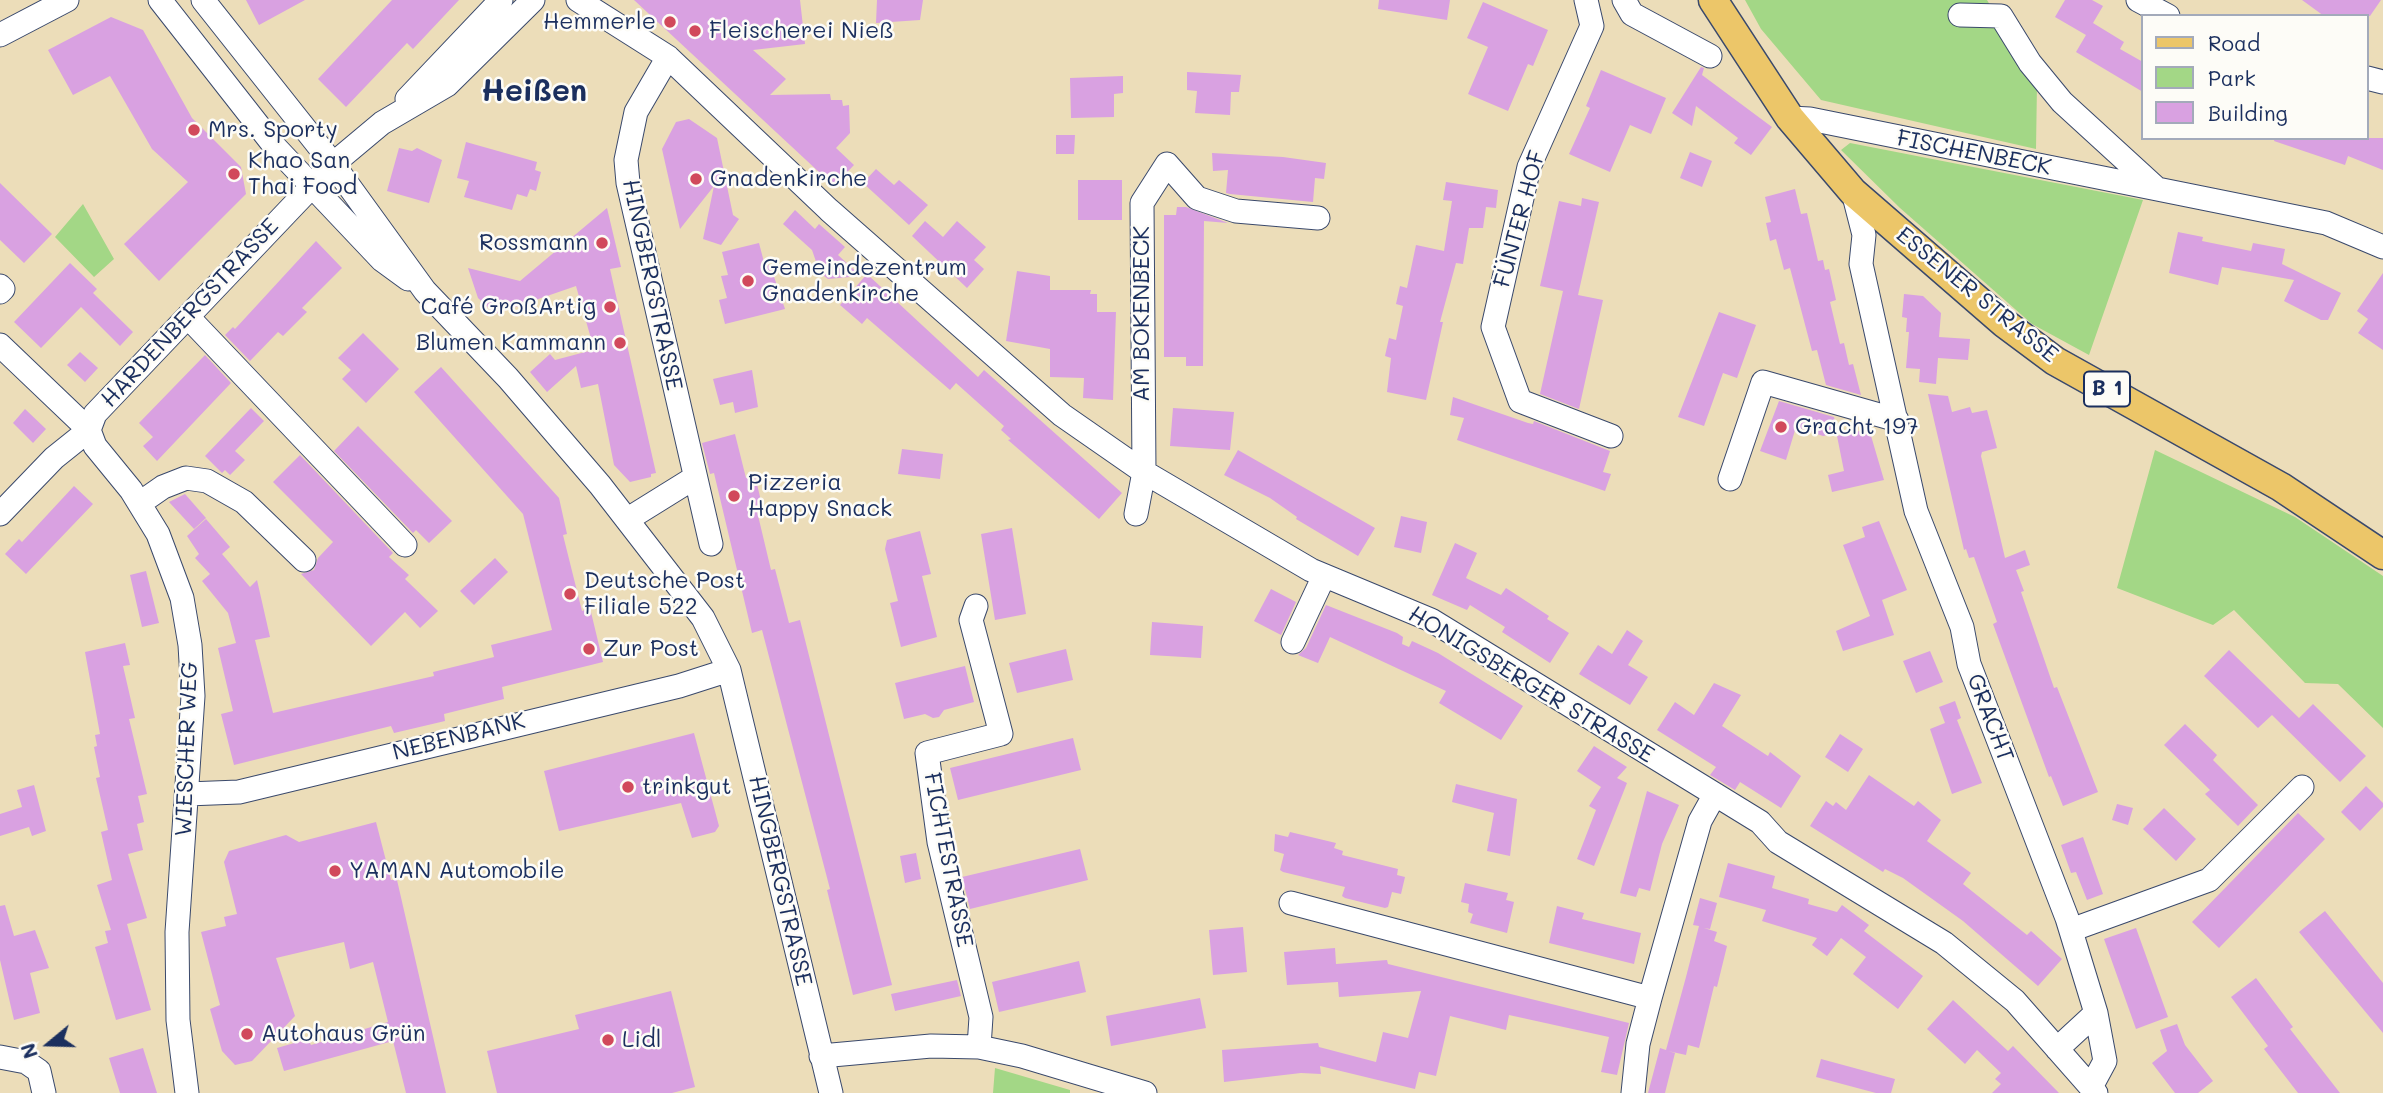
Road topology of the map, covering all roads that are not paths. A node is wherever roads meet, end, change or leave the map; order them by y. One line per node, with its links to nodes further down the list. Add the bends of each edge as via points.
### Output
1 (67, 0): 13 (street)
2 (160, 0): 19 (street)
3 (203, 0): 18 (street)
4 (501, 0): 16 (street, HARDENBERGSTRASSE)
5 (533, 0): 16 (street, HARDENBERGSTRASSE, via 447,85)
6 (578, 0): 15 (street, HONIGSBERGER STRASSE)
7 (1586, 0): 31 (street, FÜNTER HOF, via 1592,26 1529,167 1493,327 1520,401)
8 (1624, 0): 14 (street, via 1632,14)
9 (1713, 0): 17 (main road, ESSENER STRASSE / B 1)
10 (2138, 0): 11 (street)
11 (2164, 14)
12 (1960, 15): 20 (street, via 2001,16 2030,63 2062,102)
13 (0, 35)
14 (1710, 56)
15 (668, 57): 32 (street, HONIGSBERGER STRASSE, via 829,210 1062,415); 33 (street, HINGBERGSTRASSE, via 636,112 626,160)
16 (389, 118): 18 (street, HARDENBERGSTRASSE)
17 (1790, 118): 20 (street, FISCHENBECK); 21 (main road, ESSENER STRASSE / B 1)
18 (334, 164): 19 (street, HARDENBERGSTRASSE); 25 (street)
19 (312, 187): 25 (street, via 382,260); 27 (street, HARDENBERGSTRASSE)
20 (2158, 190): 23 (street, FISCHENBECK, via 2326,223)
21 (1853, 192): 29 (street, GRACHT, via 1864,235 1861,264); 41 (main road, ESSENER STRASSE / B 1, via 2004,323 2055,360 2281,487)
22 (1318, 218): 32 (street, AM BOKENBECK, via 1236,211 1197,198 1167,164 1142,203)
23 (2383, 247)
24 (0, 286): 26 (street, via 4,289)
25 (425, 291): 38 (street, HINGBERGSTRASSE, via 508,378)
26 (0, 292)
27 (188, 317): 30 (street, HARDENBERGSTRASSE, via 95,414); 40 (street)
28 (0, 345): 30 (street, WIESCHER WEG)
29 (1897, 420): 34 (street, via 1763,382); 51 (street, GRACHT, via 1916,511)
30 (89, 430): 35 (street, WIESCHER WEG); 36 (street, HARDENBERGSTRASSE, via 54,458)
31 (1611, 436)
32 (1144, 472): 37 (street, AM BOKENBECK); 43 (street, HONIGSBERGER STRASSE)
33 (694, 478): 38 (street); 39 (street, HINGBERGSTRASSE)
34 (1730, 479)
35 (139, 503): 42 (street, via 186,478 207,481 244,502); 48 (street, WIESCHER WEG, via 158,534 182,598 190,645 193,696)
36 (0, 514)
37 (1136, 514)
38 (628, 519): 46 (street, HINGBERGSTRASSE, via 703,618)
39 (710, 544)
40 (405, 545)
41 (2383, 555)
42 (304, 560)
43 (1324, 576): 45 (street); 49 (street, HONIGSBERGER STRASSE, via 1431,620)
44 (976, 606): 54 (street, FICHTESTRASSE, via 971,620 1002,734 927,753 939,842 981,1017)
45 (1293, 642)
46 (729, 670): 48 (street, NEBENBANK, via 239,792); 56 (street, HINGBERGSTRASSE)
47 (2302, 787): 51 (street, via 2209,880)
48 (187, 794): 60 (street, WIESCHER WEG, via 177,932 178,1020)
49 (1714, 796): 52 (street, via 1700,821); 55 (street, HONIGSBERGER STRASSE, via 1760,822 1778,842 1944,943 2015,1001)
50 (1291, 903): 52 (street)
51 (2071, 930): 53 (street, GRACHT)
52 (1650, 998): 63 (street, via 1638,1044)
53 (2096, 1013): 55 (street); 58 (street, GRACHT, via 2105,1061)
54 (979, 1047): 56 (street, via 931,1046); 62 (street)
55 (2057, 1049): 58 (street, HONIGSBERGER STRASSE)
56 (821, 1056): 61 (street, HINGBERGSTRASSE)
57 (0, 1057): 59 (street, via 26,1062 39,1071)
58 (2094, 1090)
59 (44, 1093)
60 (187, 1093)
61 (831, 1093)
62 (1145, 1093)
63 (1633, 1093)

